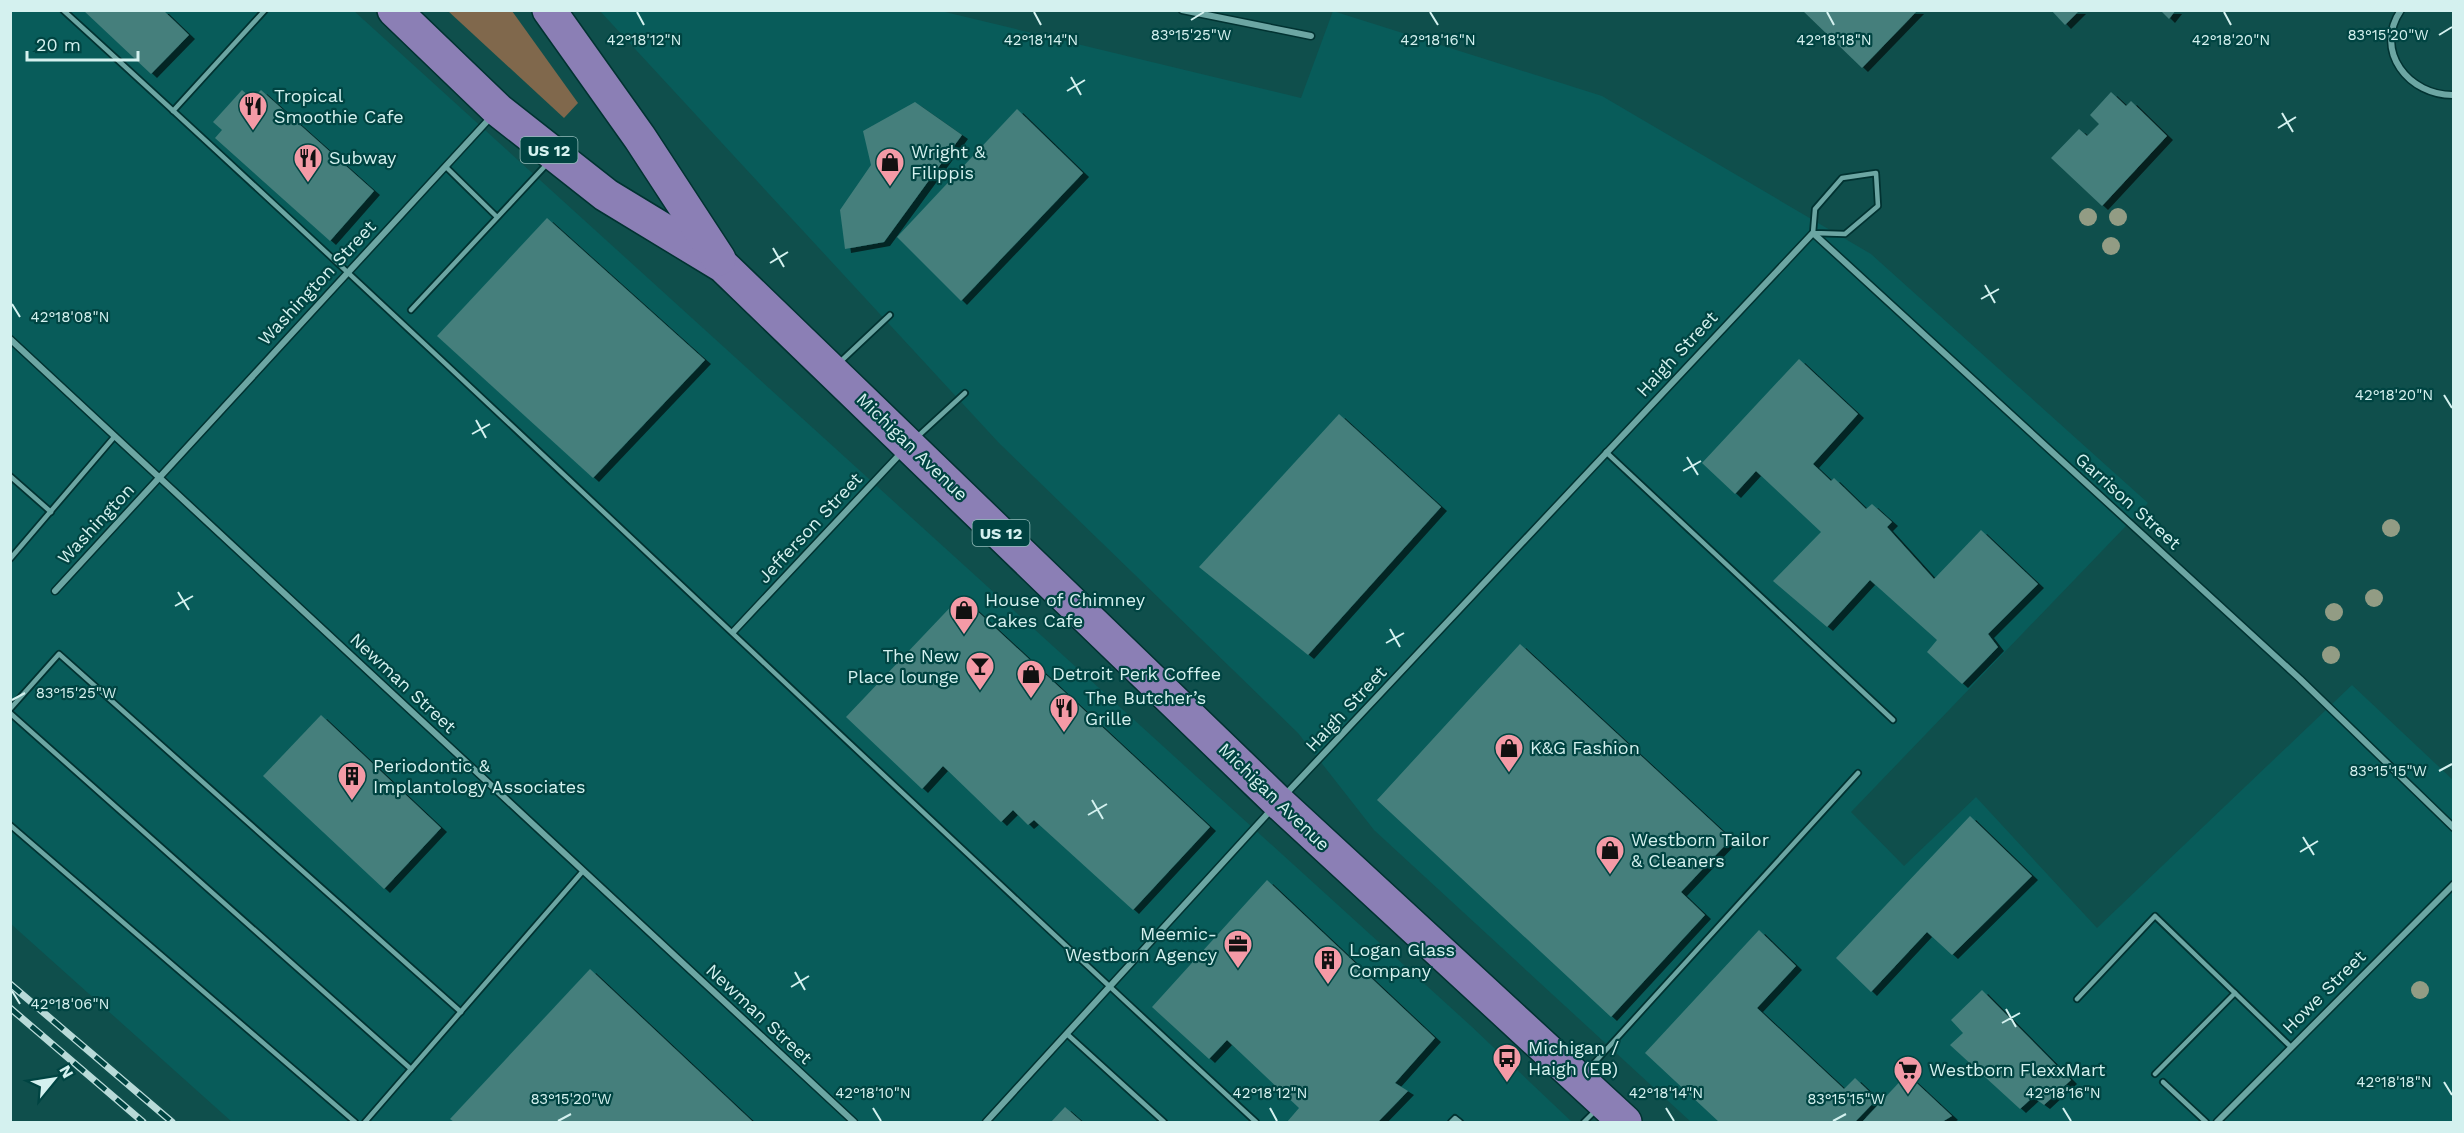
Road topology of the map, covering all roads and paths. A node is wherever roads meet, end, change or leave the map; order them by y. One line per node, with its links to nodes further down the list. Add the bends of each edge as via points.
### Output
1 (63, 10): 10 (lane)
2 (265, 10): 10 (lane)
3 (394, 10): 9 (main road, Michigan Avenue / US 12)
4 (549, 10): 15 (main road, Michigan Avenue / US 12, via 640,138)
5 (1182, 10): 7 (street)
6 (2401, 10): 8 (street, via 2392,33 2398,67 2409,81 2424,90)
7 (1311, 36)
8 (2454, 95)
9 (498, 110): 11 (main road, Michigan Avenue / US 12); 12 (street, Washington Street)
10 (173, 111): 16 (lane)
11 (555, 155): 13 (lane); 15 (main road, Michigan Avenue / US 12, via 606,195)
12 (446, 167): 13 (lane); 16 (street, Washington Street)
13 (497, 217): 17 (lane)
14 (1813, 233): 14 (lane, via 1845,234 1878,206 1876,173 1842,178 1815,209); 24 (street, Haigh Street); 36 (street, Garrison Street, via 2300,679)
15 (723, 266): 20 (main road, Michigan Avenue / US 12)
16 (349, 272): 26 (street, Washington Street); 30 (lane)
17 (411, 310)
18 (890, 315): 20 (lane)
19 (10, 339): 22 (street, Newman Street)
20 (832, 370): 23 (main road, Michigan Avenue / US 12)
21 (965, 393): 23 (lane)
22 (115, 436): 26 (street, Newman Street); 27 (lane)
23 (910, 444): 30 (street, Jefferson Street); 34 (main road, Michigan Avenue / US 12)
24 (1606, 452): 32 (lane); 34 (street, Haigh Street)
25 (10, 476): 27 (lane)
26 (159, 477): 29 (street, Washington); 37 (street, Newman Street)
27 (51, 512): 28 (lane)
28 (10, 559)
29 (55, 591)
30 (733, 632): 39 (lane)
31 (10, 711): 42 (lane, via 59,654); 45 (lane)
32 (1893, 720)
33 (1858, 773): 47 (lane)
34 (1278, 802): 39 (street, Haigh Street); 47 (main road, Michigan Avenue / US 12)
35 (10, 825): 50 (lane)
36 (2454, 828)
37 (583, 871): 42 (lane); 52 (street, Newman Street)
38 (2454, 884): 44 (street, Howe Street)
39 (1109, 987): 43 (street, Haigh Street); 55 (lane)
40 (2235, 993): 41 (lane, via 2155,916); 44 (lane); 46 (lane)
41 (2077, 999)
42 (461, 1012): 45 (lane)
43 (1067, 1034): 53 (street, Haigh Street); 54 (lane)
44 (2291, 1047): 59 (street, Howe Street)
45 (411, 1069): 51 (lane)
46 (2155, 1074)
47 (1578, 1080): 49 (main road, Michigan Avenue / US 12)
48 (2163, 1082): 58 (lane)
49 (1604, 1116)
50 (355, 1122)
51 (365, 1122)
52 (854, 1122)
53 (987, 1122)
54 (1164, 1122)
55 (1256, 1122)
56 (1451, 1122): 57 (lane, via 1455,1118)
57 (1460, 1122)
58 (2206, 1122)
59 (2217, 1122)

